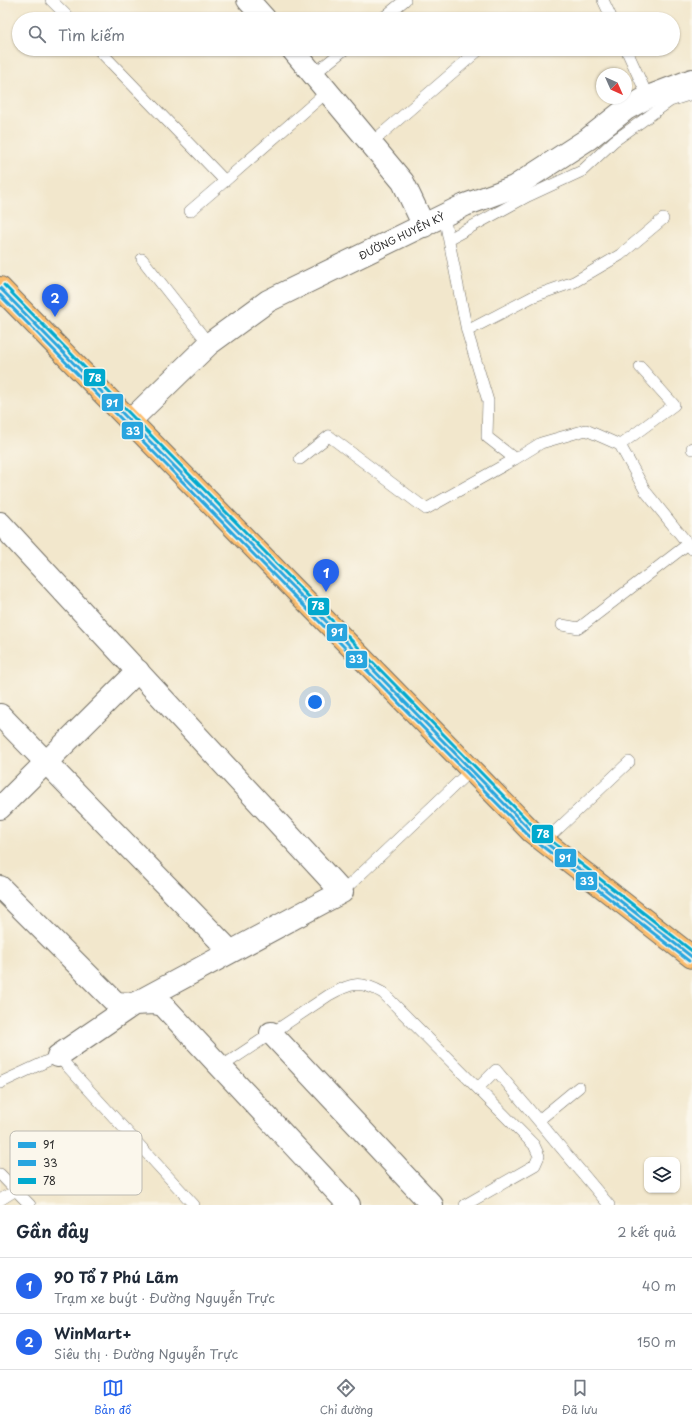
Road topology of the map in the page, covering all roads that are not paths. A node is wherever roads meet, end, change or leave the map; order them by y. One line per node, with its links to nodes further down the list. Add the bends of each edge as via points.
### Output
1 (51, 0): 5 (lane)
2 (248, 0): 6 (street)
3 (405, 0): 7 (lane)
4 (603, 0): 8 (lane)
5 (63, 12)
6 (259, 12)
7 (390, 12)
8 (609, 12)
9 (105, 56): 20 (lane)
10 (298, 56): 14 (street)
11 (336, 56): 14 (lane)
12 (472, 56): 19 (lane)
13 (629, 56): 18 (lane)
14 (314, 74): 16 (street)
15 (692, 80): 18 (street, ĐƯỜNG HUYỀN KỲ)
16 (328, 91): 19 (street); 20 (lane)
17 (692, 94): 25 (lane, via 670,101 614,141 582,171 528,196)
18 (648, 97): 22 (street, ĐƯỜNG HUYỀN KỲ, via 626,109 588,139 514,187)
19 (370, 144): 24 (street, via 403,182)
20 (225, 181): 21 (lane)
21 (190, 211)
22 (444, 216): 24 (street, ĐƯỜNG HUYỀN KỲ); 25 (lane)
23 (663, 219): 28 (lane, via 620,255 574,282 534,296)
24 (424, 226): 29 (street, ĐƯỜNG HUYỀN KỲ, via 268,301)
25 (449, 239): 28 (lane)
26 (142, 259): 29 (lane)
27 (0, 288): 31 (highway)
28 (467, 331): 34 (lane, via 488,401 487,437)
29 (209, 344): 31 (street, ĐƯỜNG HUYỀN KỲ)
30 (640, 367): 32 (lane, via 674,405)
31 (130, 421): 42 (highway)
32 (620, 445): 34 (lane, via 586,430 541,443); 36 (lane, via 646,492)
33 (300, 459): 34 (lane, via 329,436 426,509)
34 (515, 459)
35 (0, 523): 38 (street)
36 (690, 547): 37 (lane, via 579,628)
37 (562, 625)
38 (138, 671): 41 (street); 46 (street)
39 (0, 715): 41 (street)
40 (629, 762): 44 (lane)
41 (47, 763): 43 (street); 47 (street)
42 (471, 770): 44 (highway); 46 (lane)
43 (0, 808)
44 (544, 842): 48 (highway)
45 (0, 887): 49 (street, via 116,1003)
46 (342, 892): 47 (street)
47 (230, 951): 49 (street)
48 (692, 957)
49 (134, 1004): 51 (street); 52 (street, via 163,1005)
50 (271, 1033): 52 (lane); 55 (lane, via 344,986 360,983 383,993); 67 (street)
51 (58, 1056): 53 (lane); 57 (lane)
52 (220, 1067): 66 (street)
53 (0, 1083)
54 (579, 1087): 56 (lane)
55 (478, 1088): 56 (lane, via 496,1070); 68 (lane, via 534,1146 539,1156 535,1165)
56 (540, 1120): 69 (lane)
57 (126, 1131)
58 (142, 1148): 65 (lane)
59 (0, 1174): 60 (lane)
60 (10, 1184)
61 (10, 1194): 63 (lane)
62 (21, 1195): 64 (lane)
63 (0, 1200)
64 (30, 1205)
65 (194, 1205)
66 (349, 1205)
67 (432, 1205)
68 (465, 1205)
69 (609, 1205)

